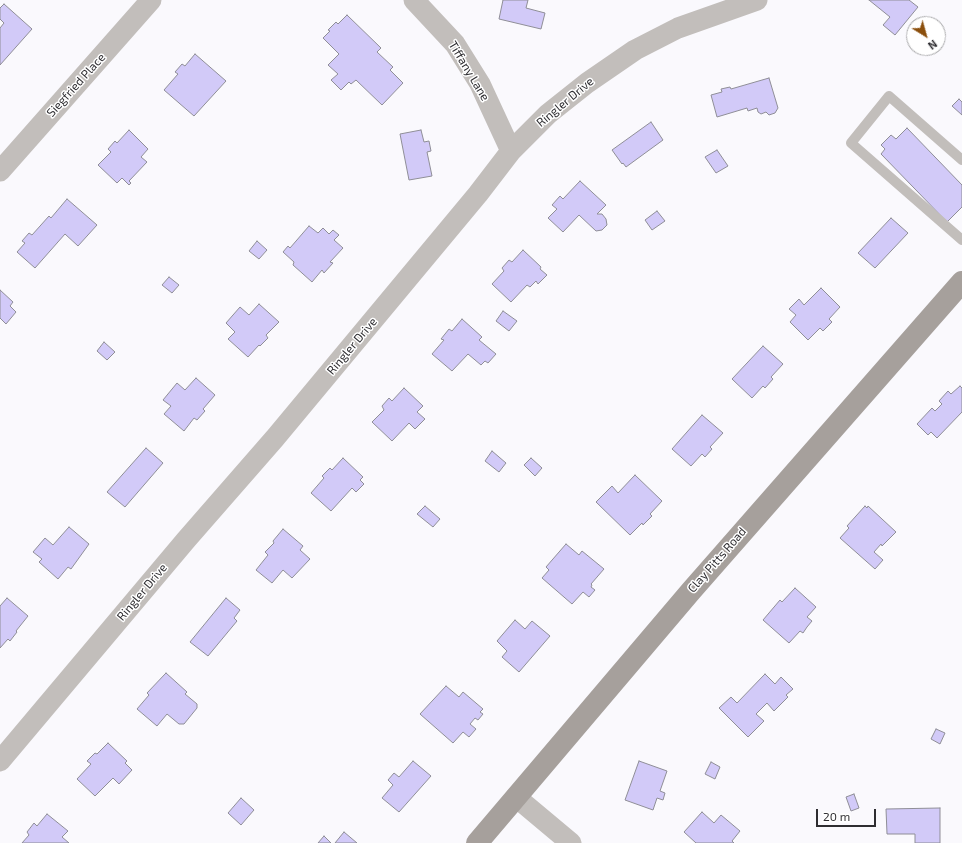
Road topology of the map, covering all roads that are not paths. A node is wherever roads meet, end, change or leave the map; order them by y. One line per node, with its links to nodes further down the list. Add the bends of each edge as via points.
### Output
1 (151, 0): 6 (street, Siegfried Place)
2 (414, 0): 4 (street, Tiffany Lane, via 455,44 480,84)
3 (757, 0): 4 (street, Ringler Drive, via 678,28 635,50 548,114)
4 (511, 151): 9 (street, Ringler Drive, via 275,438)
5 (962, 160): 7 (lane, via 889,96 851,143)
6 (0, 171)
7 (962, 240)
8 (960, 289): 10 (street, Clay Pitts Road, via 691,591)
9 (0, 761)
10 (516, 797): 11 (street, Clay Pitts Road); 12 (street)
11 (477, 843)
12 (571, 843)

